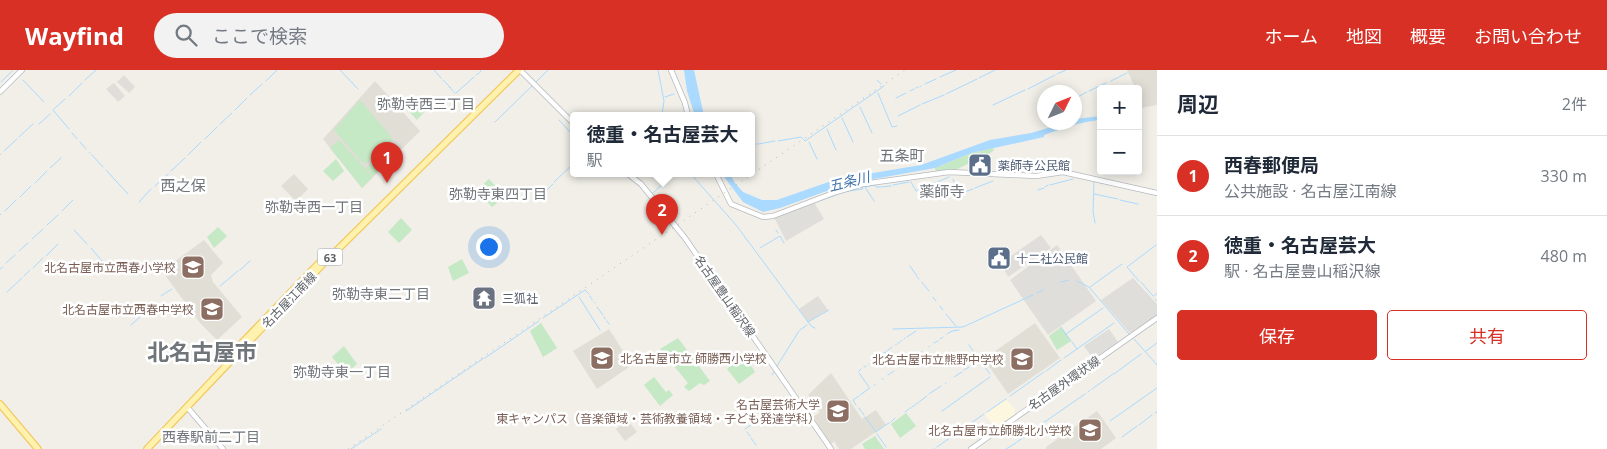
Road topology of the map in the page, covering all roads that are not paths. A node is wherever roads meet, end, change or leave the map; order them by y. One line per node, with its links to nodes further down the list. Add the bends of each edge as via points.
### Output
1 (22, 70): 5 (main road)
2 (514, 70): 17 (main road, 名古屋江南線 / 63, via 320,262)
3 (520, 70): 7 (main road); 13 (main road, 名古屋江南線 / 63, via 321,266)
4 (671, 70): 6 (main road)
5 (0, 92)
6 (687, 112)
7 (570, 120)
8 (632, 177): 20 (main road, 名古屋豊山稲沢線, via 685,238)
9 (718, 177): 10 (main road, via 731,204 764,217 775,216 856,186 939,172 1036,176 1063,172)
10 (1157, 192)
11 (1157, 318): 21 (main road, 名古屋外環状線)
12 (0, 404): 16 (main road)
13 (187, 407): 18 (main road, 名古屋江南線 / 63); 19 (main road)
14 (0, 408): 15 (main road)
15 (34, 449)
16 (38, 449)
17 (143, 449)
18 (147, 449)
19 (223, 449)
20 (831, 449)
21 (971, 449)

